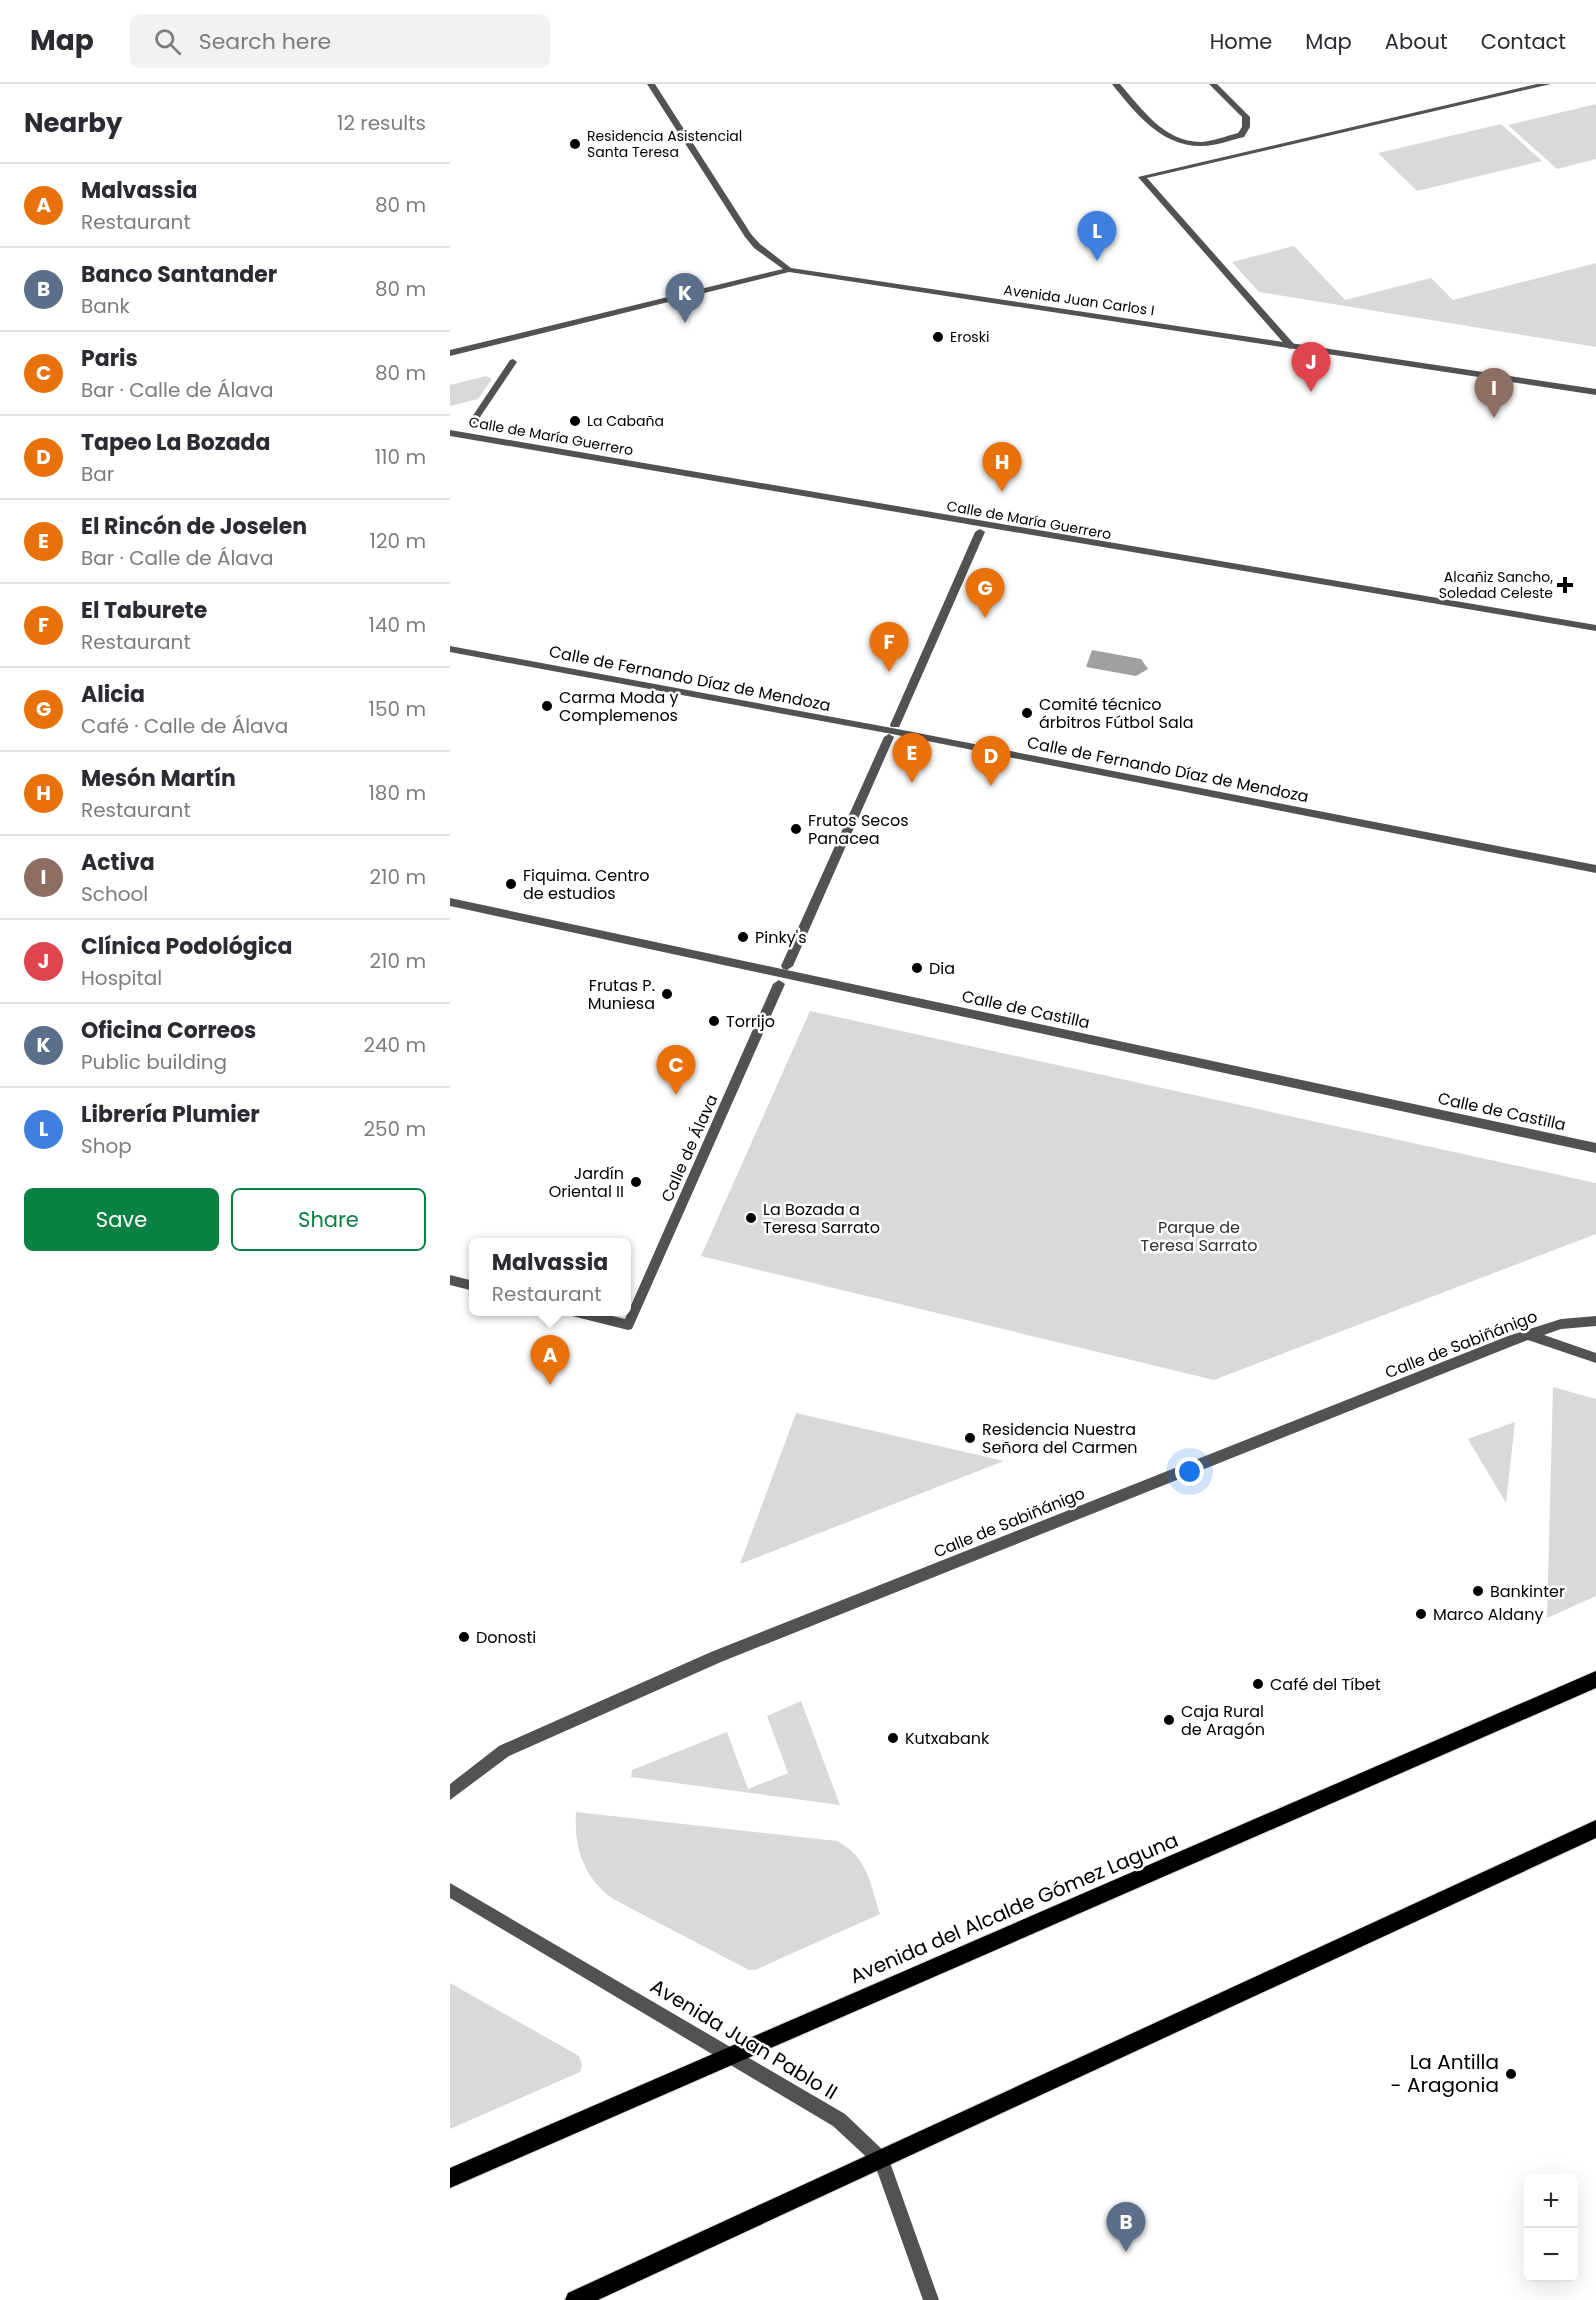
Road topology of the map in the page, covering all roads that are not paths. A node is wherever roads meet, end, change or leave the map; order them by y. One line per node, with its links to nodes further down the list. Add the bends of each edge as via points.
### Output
1 (651, 84): 5 (street, Avenida Juan Carlos I, via 748,235)
2 (1116, 84): 3 (street, via 1162,135 1200,144 1241,135 1246,127 1246,117)
3 (1213, 84)
4 (1547, 84): 6 (street, via 1142,177)
5 (789, 270): 6 (street, Avenida Juan Carlos I); 7 (street)
6 (1291, 346): 9 (street, Avenida Juan Carlos I)
7 (450, 352)
8 (513, 362): 10 (street)
9 (1596, 393)
10 (472, 423)
11 (454, 433): 13 (street, Calle de María Guerrero)
12 (980, 532): 15 (street)
13 (1596, 628)
14 (450, 649): 17 (street, Calle de Fernando Díaz de Mendoza)
15 (895, 725)
16 (889, 737): 19 (street)
17 (1596, 869)
18 (450, 902): 21 (street, Calle de Castilla)
19 (787, 966)
20 (780, 984): 24 (street, Calle de Álava, via 628,1325)
21 (1596, 1148)
22 (450, 1280): 23 (street)
23 (469, 1285)
24 (595, 1316)
25 (1596, 1321): 26 (street, Calle de Sabiñánigo, via 1561,1324)
26 (1531, 1336): 27 (street); 29 (street, Calle de Sabiñánigo, via 1448,1365 716,1657 504,1751)
27 (1596, 1358)
28 (1596, 1679): 32 (main road, Avenida del Alcalde Gómez Laguna)
29 (450, 1793)
30 (1596, 1830): 33 (main road)
31 (450, 1890): 32 (street, Avenida Juan Pablo II)
32 (732, 2054): 33 (street, Avenida Juan Pablo II, via 839,2120); 34 (main road, Avenida del Alcalde Gómez Laguna)
33 (881, 2160): 35 (main road); 36 (street, Avenida Juan Pablo II)
34 (450, 2178)
35 (575, 2300)
36 (931, 2300)

